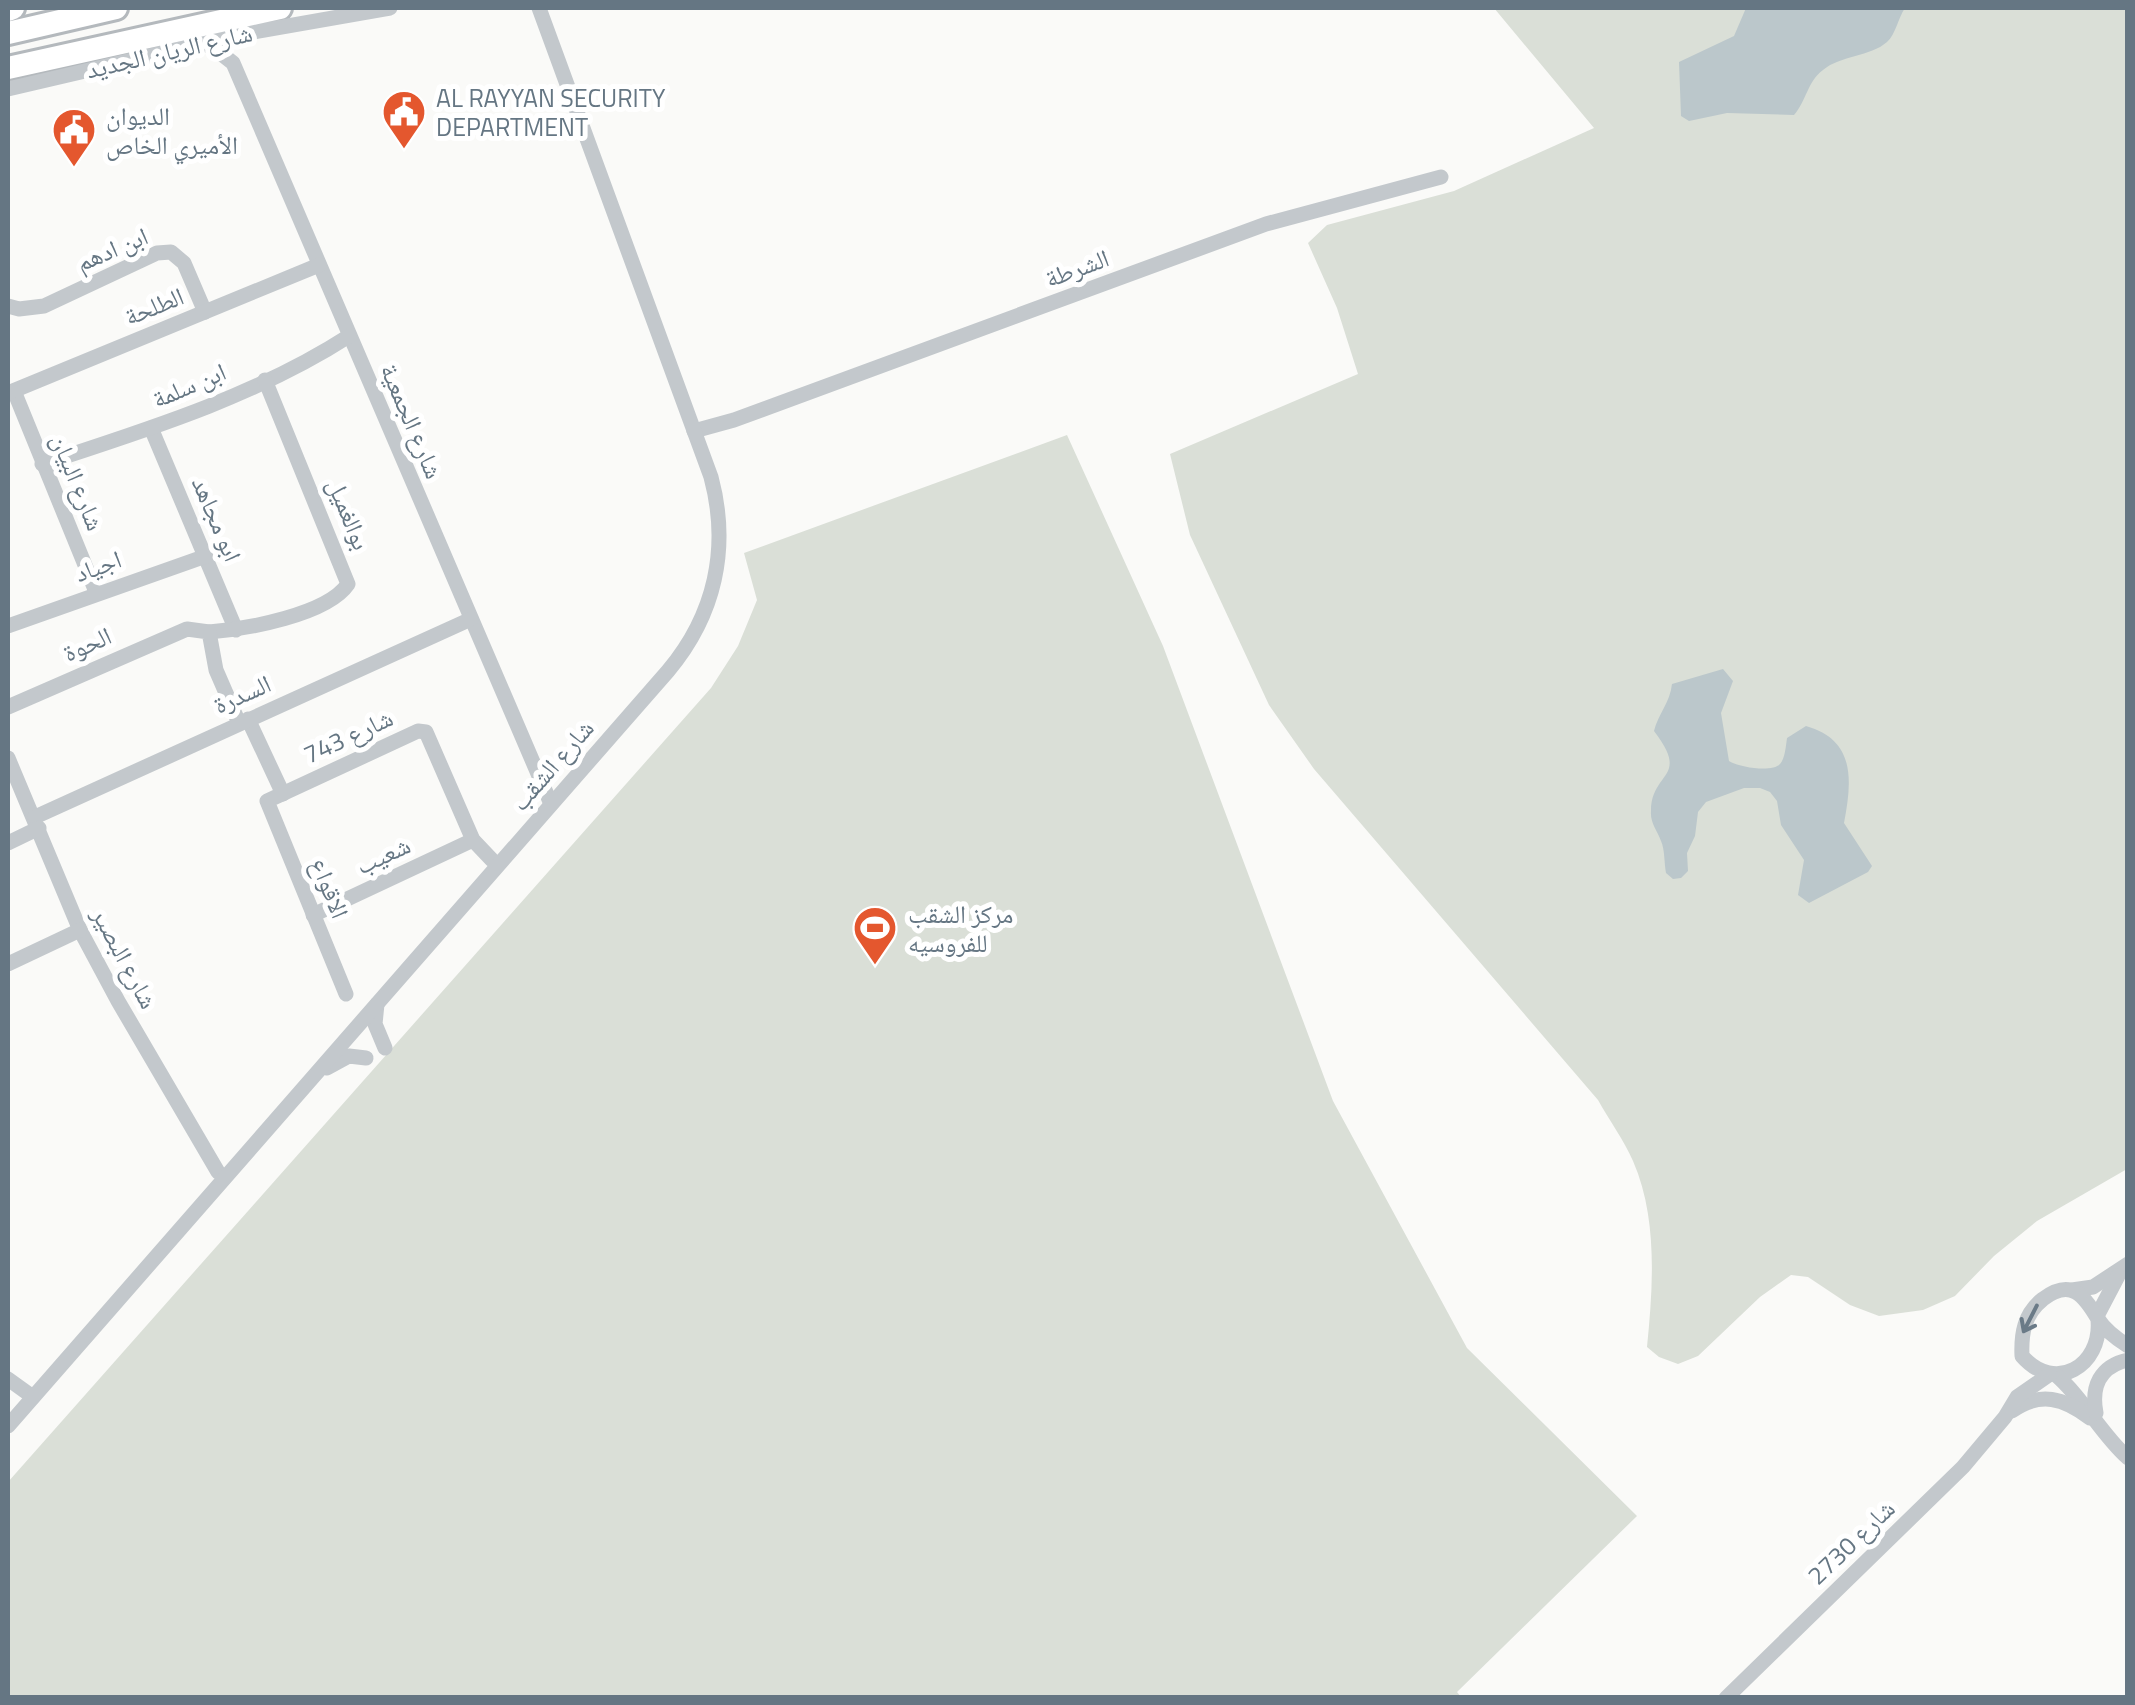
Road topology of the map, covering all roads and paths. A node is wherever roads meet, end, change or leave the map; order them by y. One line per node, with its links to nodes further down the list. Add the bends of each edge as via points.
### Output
1 (116, 8): 6 (highway)
2 (280, 8): 9 (highway, شارع الريان الجديد)
3 (390, 8): 5 (street, شارع الريان الجديد)
4 (536, 8): 15 (street, شارع الشقب)
5 (248, 33): 7 (street, شارع الريان الجديد); 8 (street, via 238,41)
6 (8, 34)
7 (201, 43): 8 (street); 10 (street, شارع الريان الجديد)
8 (233, 63): 12 (street, شارع الجمعية)
9 (8, 70)
10 (8, 89)
11 (1441, 176): 20 (street, الشرطة, via 1266,224)
12 (318, 266): 14 (street, الطلحة); 16 (street, شارع الجمعية)
13 (8, 306): 14 (street, ابن ادهم, via 35,310 171,252 184,263)
14 (205, 312): 18 (street, الطلحة)
15 (652, 327): 19 (street, شارع الشقب); 33 (street, شارع الشقب, via 708,491 711,570 680,646)
16 (349, 336): 17 (street, ابن سلمة); 27 (street, شارع الجمعية)
17 (265, 380): 21 (street, ابن سلمة); 29 (street, بوالغميل, via 348,584 322,604)
18 (11, 392): 24 (street, شارع البيان)
19 (687, 410): 20 (street); 22 (street, شارع الشقب)
20 (716, 426): 22 (street, الشرطة); 23 (street)
21 (152, 428): 24 (street, ابن سلمة); 25 (street, ابو مجاهد)
22 (695, 434): 23 (street, شارع الشقب)
23 (704, 456): 33 (street, شارع الشقب, via 720,544 706,612 677,660)
24 (42, 464): 26 (street, شارع البيان)
25 (206, 556): 26 (street, اجياد); 29 (street, ابو مجاهد)
26 (96, 592): 28 (street, اجياد)
27 (471, 619): 32 (street, السدرة); 36 (street, شارع الجمعية)
28 (8, 626)
29 (236, 630): 30 (street, بوالغميل)
30 (209, 632): 31 (street, الحوة, via 186,629); 32 (street, via 216,670)
31 (8, 707)
32 (244, 721): 35 (street); 38 (street, السدرة)
33 (590, 754): 36 (street, شارع الشقب)
34 (8, 758): 38 (street, شارع البصير)
35 (283, 794): 37 (street, شارع 743); 39 (street, شارع 743, via 426,732)
36 (549, 800): 41 (street, شارع الشقب); 46 (street, شارع الشقب)
37 (267, 801): 42 (street, الاقواع)
38 (37, 822): 40 (street, السدرة); 43 (street, شارع البصير)
39 (473, 840): 41 (street, شارع 743); 42 (street, شعيب)
40 (8, 844)
41 (492, 860): 50 (street, شارع الشقب)
42 (314, 915): 45 (street, الاقواع)
43 (80, 930): 44 (street); 50 (street, شارع البصير)
44 (8, 964)
45 (346, 994)
46 (378, 1002): 47 (street, via 375,1024); 49 (street, شارع الشقب)
47 (385, 1048)
48 (366, 1058): 49 (street, via 335,1062)
49 (279, 1117): 60 (street, شارع الشقب)
50 (218, 1172): 60 (street, شارع الشقب)
51 (2125, 1266): 52 (street, via 2093,1288); 53 (street)
52 (2072, 1290): 53 (street); 55 (street, one-way to 55, via 2054,1292 2029,1314)
53 (2098, 1318): 54 (street); 56 (street, via 2098,1338)
54 (2128, 1348): 56 (street)
55 (2022, 1356): 58 (street, via 2032,1368); 63 (street, شارع 2730)
56 (2085, 1359): 58 (street); 61 (street)
57 (2128, 1360): 65 (street, via 2105,1370 2097,1382)
58 (2053, 1374): 61 (street); 63 (street, شارع 2730, via 2016,1397)
59 (8, 1379): 60 (street)
60 (29, 1394): 62 (street, شارع الشقب); 64 (street, شارع الشقب)
61 (2086, 1406): 65 (street)
62 (8, 1411)
63 (2005, 1416): 65 (street, via 2031,1400 2062,1399); 67 (street, شارع 2730, via 1963,1467)
64 (8, 1426)
65 (2100, 1426): 66 (street)
66 (2128, 1458)
67 (1726, 1698)

